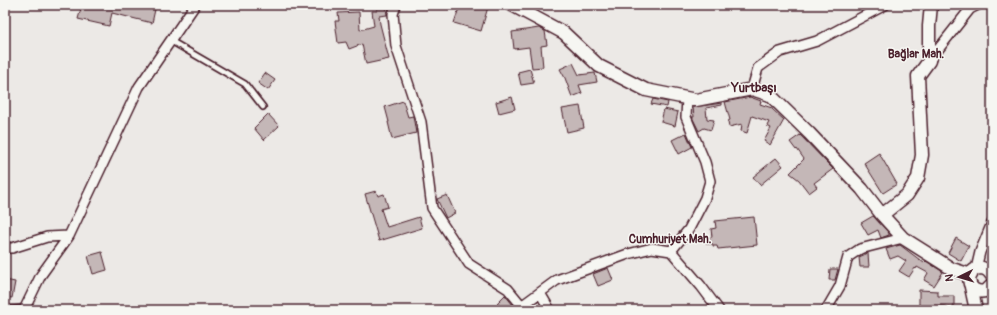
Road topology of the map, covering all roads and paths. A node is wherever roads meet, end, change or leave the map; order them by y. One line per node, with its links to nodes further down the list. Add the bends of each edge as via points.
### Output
1 (195, 5): 7 (street)
2 (396, 5): 21 (street, via 393,14 396,46 421,122 432,208 469,264 508,289)
3 (512, 5): 10 (street, via 564,33 599,66 646,90)
4 (885, 5): 9 (street, via 817,41 780,52 758,68)
5 (931, 5): 8 (street)
6 (978, 5): 8 (street, via 970,9)
7 (171, 41): 11 (lane, via 245,84); 14 (street, via 139,87)
8 (929, 61): 12 (street, via 918,76 922,155 918,178 907,195)
9 (752, 90): 10 (street, via 696,100); 12 (street, via 770,95 862,189)
10 (687, 98): 17 (street, via 686,117 710,181 705,198 689,229)
11 (263, 106)
12 (882, 215): 15 (street)
13 (992, 223): 18 (street)
14 (69, 236): 16 (street, via 47,237); 22 (street, via 41,275)
15 (903, 238): 18 (street, via 952,269); 26 (street, via 860,249 848,257 840,286)
16 (5, 248)
17 (671, 251): 20 (street, via 652,248 628,254 557,280); 25 (street)
18 (973, 277): 19 (street, via 984,268); 19 (street, via 978,292); 27 (street)
19 (991, 282): 27 (street)
20 (540, 293): 21 (street); 24 (street)
21 (519, 308)
22 (24, 309): 23 (lane)
23 (5, 310)
24 (550, 310)
25 (719, 310)
26 (826, 310)
27 (976, 310)

